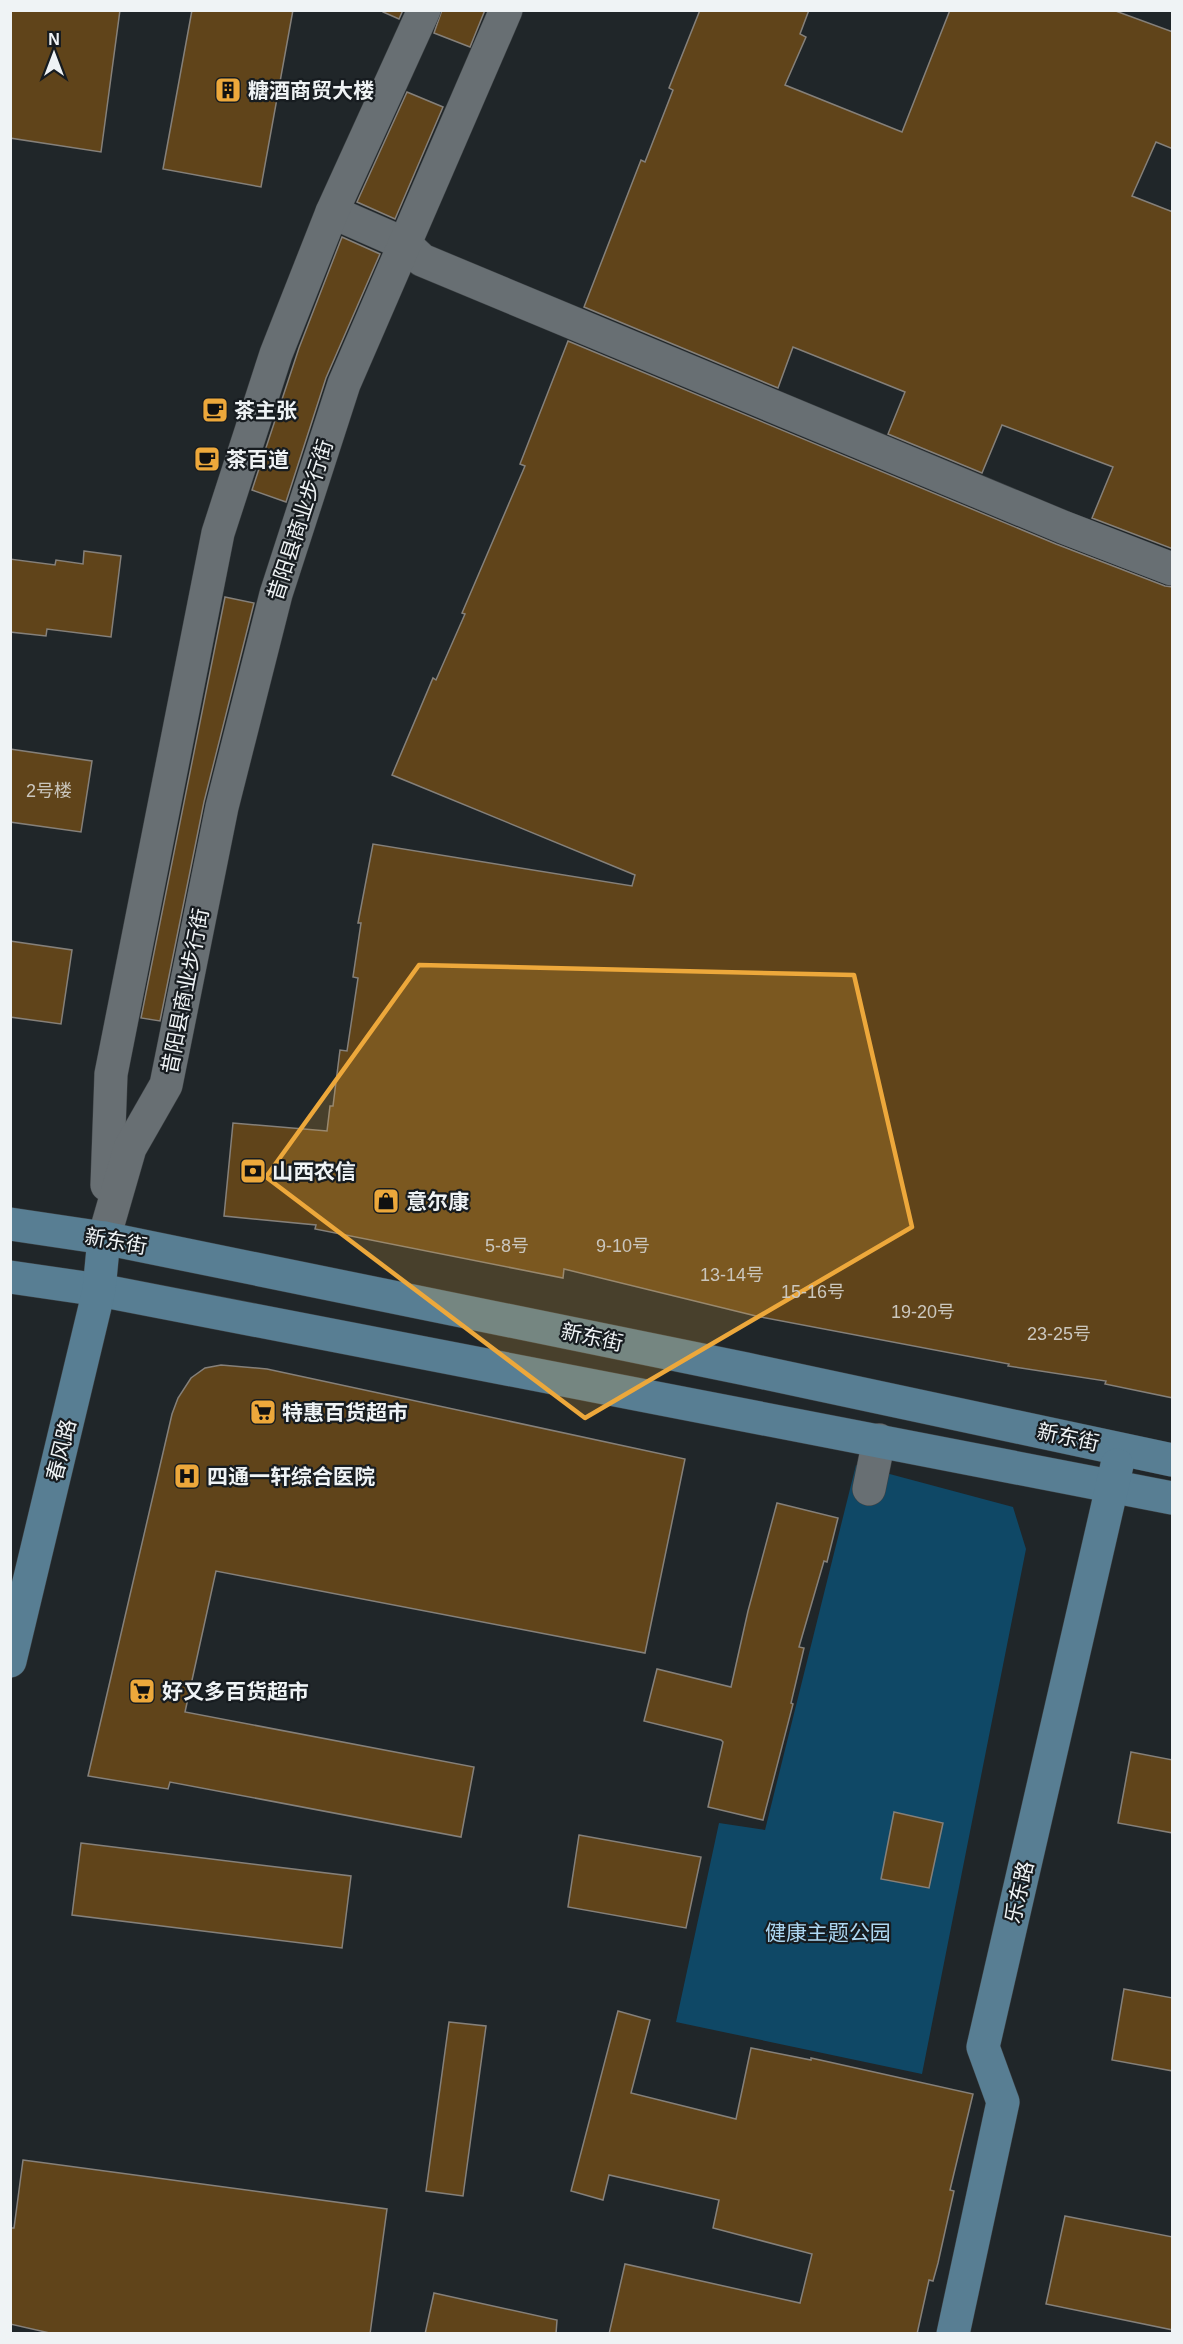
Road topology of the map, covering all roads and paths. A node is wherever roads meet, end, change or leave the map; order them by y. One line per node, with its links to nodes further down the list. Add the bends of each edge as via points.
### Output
1 (424, 10): 3 (street)
2 (506, 10): 4 (street, 昔阳县商业步行街)
3 (332, 212): 4 (street); 7 (street, via 276,354 218,533 111,1074)
4 (405, 244): 5 (street, via 422,260); 7 (street, 昔阳县商业步行街, via 344,384 276,594 222,807 166,1085 130,1148)
5 (1173, 569)
6 (10, 1224): 7 (main road, 新东街)
7 (105, 1238): 9 (main road, 春风路); 11 (main road, 新东街)
8 (10, 1277): 9 (main road, 新东街)
9 (99, 1290): 10 (main road, 新东街); 16 (main road, 春风路)
10 (879, 1440): 13 (main road, 新东街); 14 (street)
11 (1121, 1449): 12 (main road, 新东街); 13 (main road, 乐东路)
12 (1173, 1460)
13 (1113, 1486): 15 (main road, 新东街); 17 (main road, 乐东路, via 983,2047 1003,2102)
14 (868, 1490)
15 (1173, 1498)
16 (10, 1661)
17 (953, 2334)

